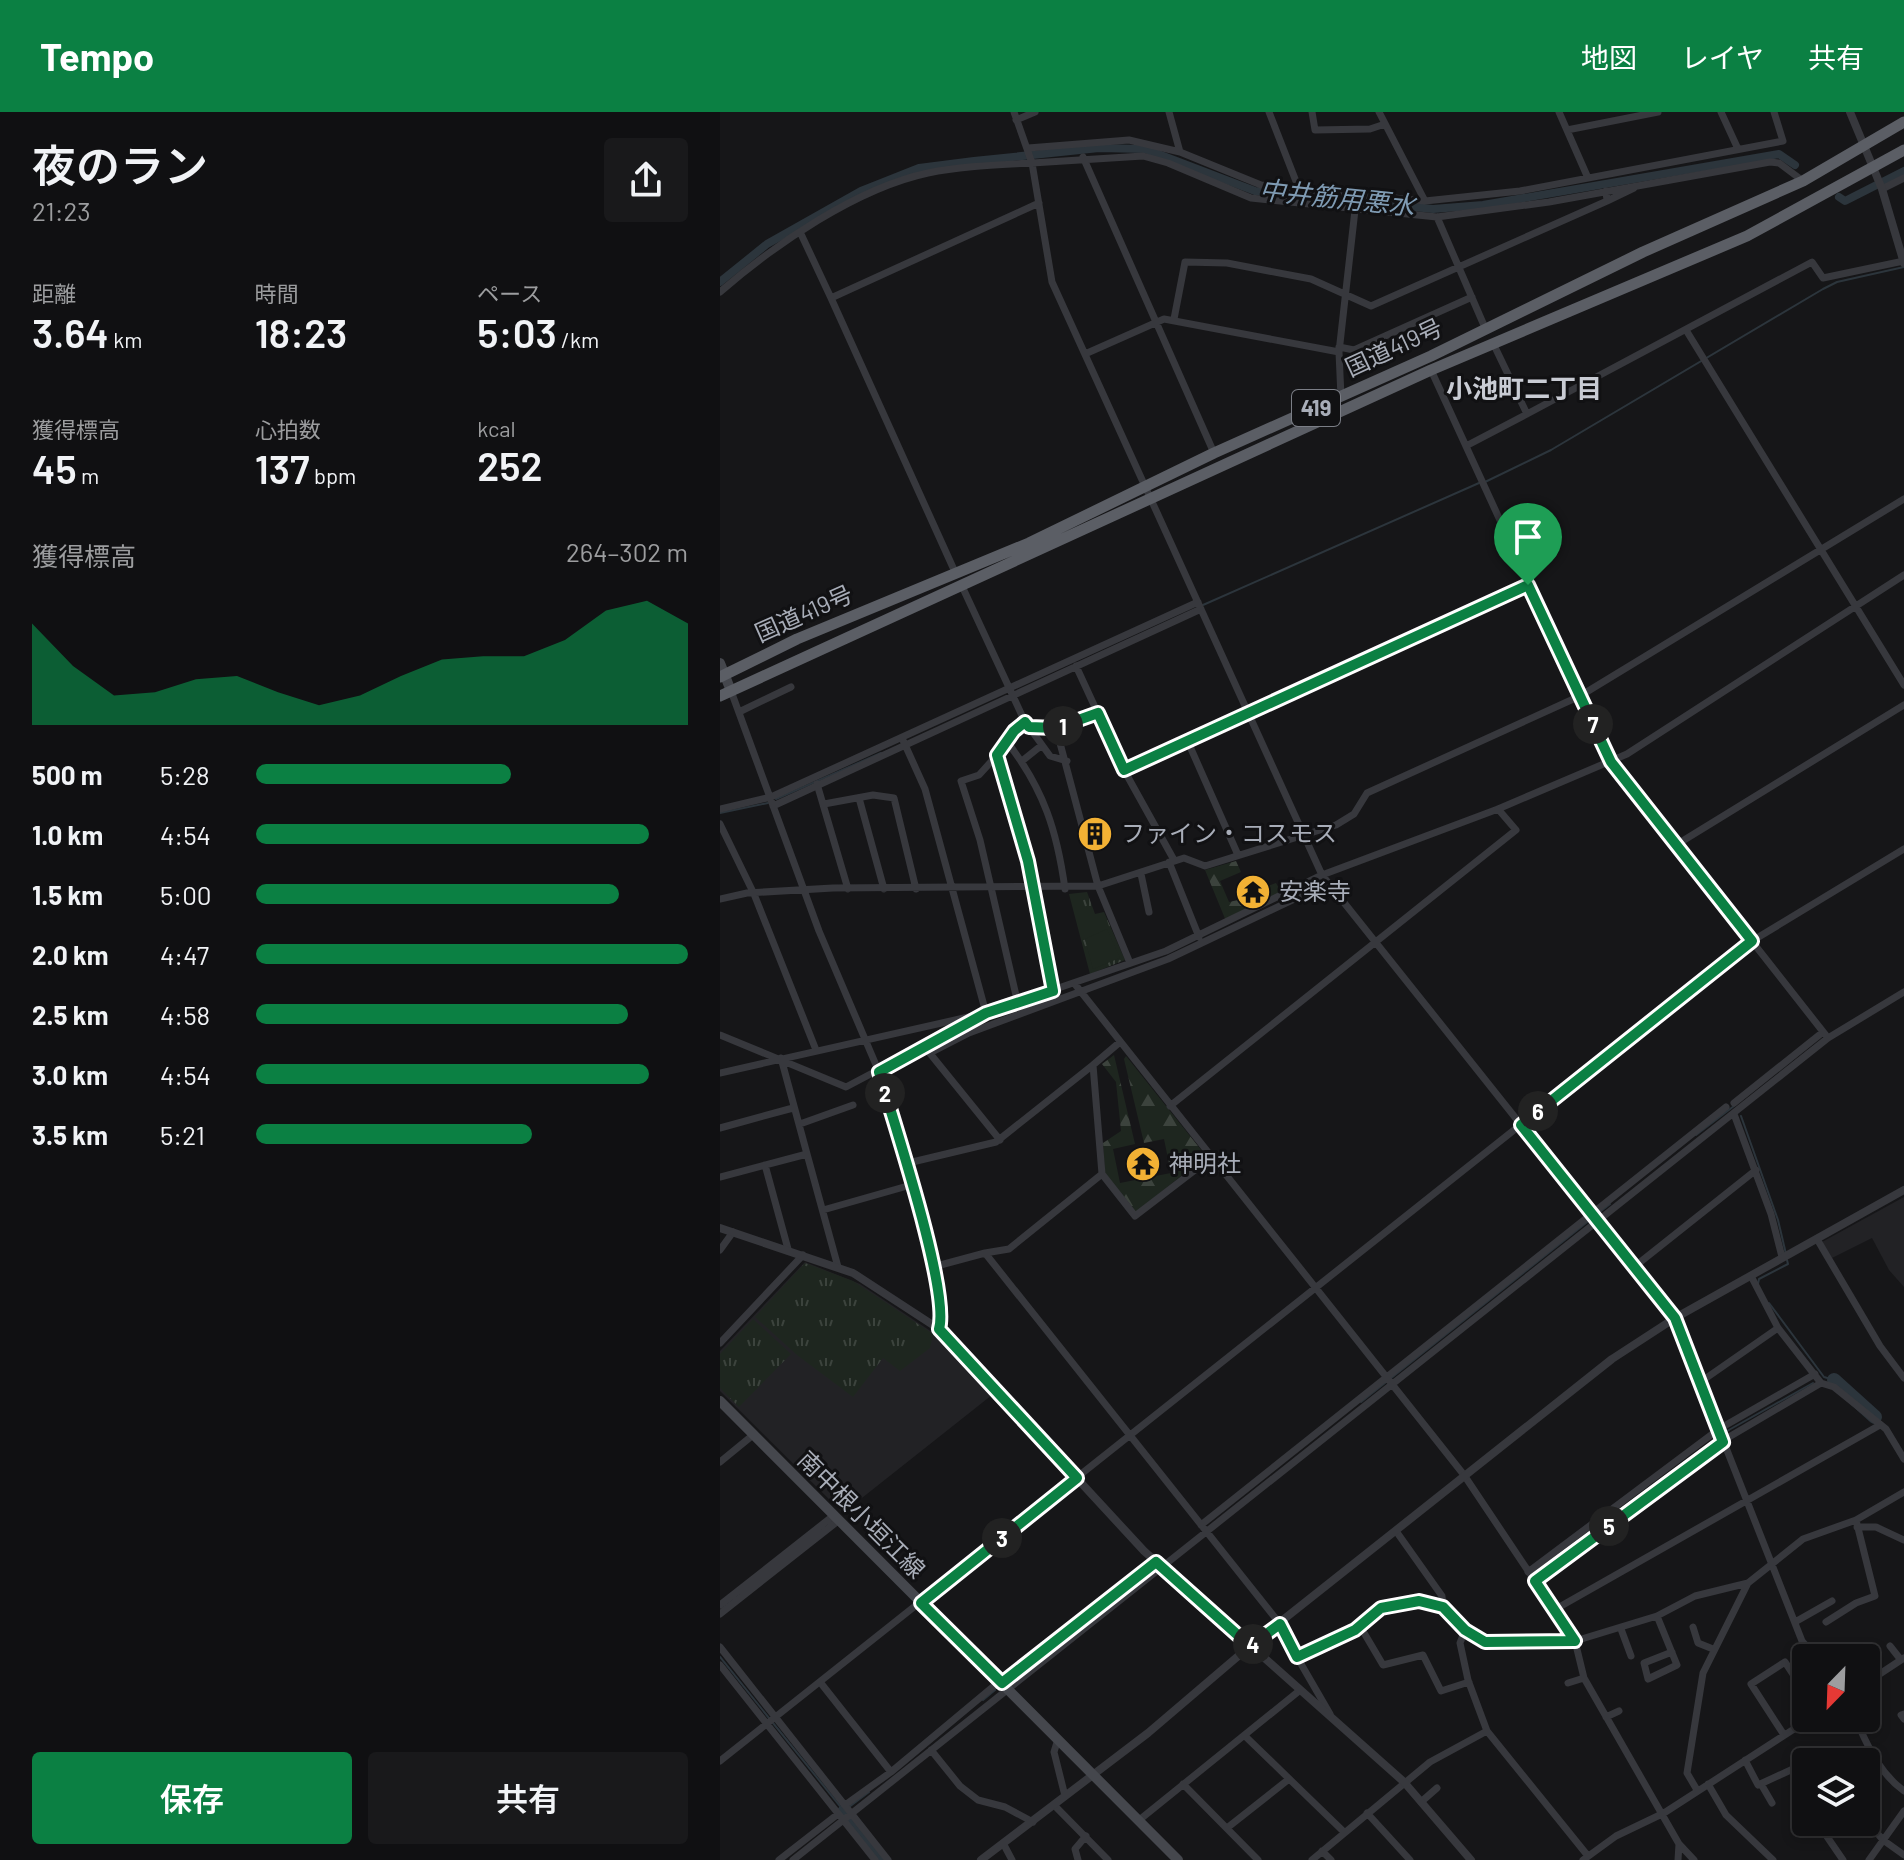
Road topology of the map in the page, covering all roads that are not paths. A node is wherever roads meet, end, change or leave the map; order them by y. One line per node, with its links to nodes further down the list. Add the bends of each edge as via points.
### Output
1 (1035, 112): 11 (street)
2 (1169, 112): 19 (street)
3 (1269, 112): 29 (street)
4 (1312, 112): 13 (street, via 1315,130)
5 (1379, 112): 13 (street)
6 (1559, 112): 14 (street)
7 (1658, 112): 14 (street)
8 (1721, 112): 17 (street)
9 (1774, 112): 17 (street, via 1783,141)
10 (1850, 112): 15 (street)
11 (1015, 116): 16 (street)
12 (1904, 122): 15 (highway, 国道419号 / 419)
13 (1385, 124): 32 (street)
14 (1567, 130): 25 (street)
15 (1866, 146): 23 (street); 27 (highway, 国道419号 / 419)
16 (1028, 148): 19 (street, via 1129,140); 22 (street)
17 (1738, 149): 25 (street)
18 (1904, 150): 23 (highway, 国道419号 / 419)
19 (1180, 152): 21 (street)
20 (1083, 157): 22 (street); 24 (street, via 1143,156); 45 (street)
21 (1203, 162): 24 (street); 29 (street, via 1247,181)
22 (1032, 163): 34 (street); 37 (street, via 906,179)
23 (1875, 171): 30 (street); 48 (highway, 国道419号 / 419, via 1747,236)
24 (1197, 175): 35 (street, via 1251,198)
25 (1588, 178): 32 (street)
26 (1904, 178): 30 (street)
27 (1803, 181): 28 (street, via 1770,162); 46 (highway, 国道419号 / 419)
28 (1635, 185): 31 (street); 33 (street)
29 (1299, 189): 32 (street)
30 (1882, 189): 38 (street)
31 (1606, 191): 33 (street); 36 (street)
32 (1425, 201)
33 (1607, 201): 39 (street)
34 (1039, 203): 43 (street); 50 (street, via 1050,275)
35 (1355, 210): 36 (street); 41 (street)
36 (1437, 217): 39 (street)
37 (801, 234): 40 (street, via 761,257); 43 (street)
38 (1904, 261): 47 (street, via 1823,278 1812,262)
39 (1458, 266): 41 (street, via 1371,306); 42 (street)
40 (720, 292)
41 (1345, 295): 44 (street, via 1311,279 1227,263 1185,262); 49 (street)
42 (1472, 297): 46 (street); 49 (street, via 1354,350)
43 (831, 298): 60 (street)
44 (1174, 319): 45 (street); 49 (street)
45 (1154, 323): 50 (street); 55 (street)
46 (1486, 330): 52 (highway, 国道419号 / 419)
47 (1686, 330): 53 (street); 58 (street)
48 (1493, 343): 51 (highway, 国道419号 / 419); 53 (street)
49 (1339, 350): 52 (street)
50 (1085, 354): 56 (street)
51 (1431, 370): 54 (street); 56 (highway, 国道419号 / 419)
52 (1341, 397): 55 (highway, 国道419号 / 419)
53 (1527, 414): 54 (street)
54 (1466, 446): 61 (street)
55 (1214, 453): 56 (highway, 国道419号 / 419)
56 (1148, 493): 60 (highway, 国道419号 / 419); 62 (street)
57 (1904, 499): 58 (street)
58 (1821, 550): 63 (street); 71 (street)
59 (1904, 575): 63 (street)
60 (958, 578): 66 (highway, 国道419号 / 419, via 797,639); 69 (street); 70 (highway, 国道419号 / 419)
61 (1528, 585): 71 (street); 75 (street)
62 (1200, 606): 65 (street); 75 (street)
63 (1856, 608): 67 (street); 85 (street)
64 (720, 663): 66 (main road)
65 (1075, 663): 69 (street); 74 (street)
66 (722, 676): 70 (main road)
67 (1904, 685)
68 (791, 687): 73 (street)
69 (1011, 692): 76 (street); 78 (street)
70 (726, 694): 73 (street)
71 (1580, 696): 85 (street); 94 (street, via 1367,793 1354,814)
72 (1904, 705): 95 (street)
73 (739, 712): 89 (street)
74 (1098, 713): 77 (street); 86 (street)
75 (1249, 714): 79 (street); 94 (street)
76 (1027, 725): 77 (street); 80 (street, via 1014,731); 81 (street)
77 (1056, 728): 84 (street)
78 (903, 742): 87 (street); 107 (street, via 925,789)
79 (1188, 742): 86 (street); 97 (street)
80 (1008, 743): 82 (street); 83 (street)
81 (1042, 745): 83 (street); 84 (street, via 1050,756)
82 (997, 755): 108 (street, via 979,775 961,781); 109 (street)
83 (1022, 761): 110 (street, via 1034,777 1057,836)
84 (1067, 761): 102 (street)
85 (1611, 762): 92 (street); 95 (street)
86 (1124, 770): 98 (street)
87 (816, 781): 89 (street); 90 (street)
88 (859, 798): 90 (street); 105 (street); 106 (street, via 894,798)
89 (772, 802): 91 (street); 103 (street)
90 (824, 804): 104 (street)
91 (720, 809)
92 (1498, 809): 100 (street); 116 (street, via 1516,830)
93 (720, 824): 111 (street)
94 (1304, 835): 97 (street); 100 (street)
95 (1676, 845): 115 (street)
96 (1904, 849): 115 (street)
97 (1238, 855): 98 (street, via 1205,866 1184,858)
98 (1172, 861): 99 (street); 114 (street)
99 (1141, 874): 102 (street); 113 (street)
100 (1322, 875): 101 (street); 114 (street)
101 (1328, 883): 116 (street); 120 (street, via 1203,944)
102 (1098, 886): 110 (street); 117 (street)
103 (804, 889): 104 (street); 111 (street); 126 (street)
104 (848, 889): 105 (street)
105 (884, 889): 106 (street)
106 (916, 889): 107 (street)
107 (951, 889): 108 (street); 123 (street)
108 (989, 889): 109 (street); 122 (street)
109 (1034, 889): 110 (street); 119 (street)
110 (1065, 889)
111 (754, 894): 112 (street); 128 (street)
112 (720, 899)
113 (1149, 912)
114 (1199, 937): 117 (street)
115 (1752, 941): 125 (street); 139 (street)
116 (1375, 943): 135 (street); 139 (street)
117 (1130, 963): 118 (street)
118 (1074, 983): 119 (street); 120 (street)
119 (1053, 991): 122 (street)
120 (1081, 992): 127 (street); 129 (street)
121 (1904, 992): 125 (street)
122 (1018, 1004): 123 (street)
123 (986, 1013): 126 (street); 129 (street)
124 (720, 1035): 130 (street)
125 (1826, 1035): 137 (street)
126 (867, 1037): 128 (street); 132 (street)
127 (1120, 1042): 131 (street); 135 (street)
128 (816, 1050): 130 (street)
129 (928, 1050): 132 (street); 141 (street)
130 (781, 1058): 132 (street, via 846,1087); 133 (street); 136 (street)
131 (1093, 1065): 141 (street); 147 (street)
132 (879, 1072): 144 (street)
133 (720, 1073)
134 (853, 1105): 138 (street)
135 (1170, 1106): 143 (street)
136 (793, 1108): 138 (street); 140 (street)
137 (1731, 1110): 146 (street); 152 (street)
138 (800, 1124): 142 (street)
139 (1521, 1125): 152 (street); 165 (street)
140 (720, 1128)
141 (1000, 1140): 144 (street)
142 (807, 1154): 145 (street); 151 (street)
143 (1212, 1157): 147 (street, via 1135,1216); 165 (street)
144 (904, 1164): 149 (street)
145 (765, 1165): 148 (street); 156 (street)
146 (1756, 1170): 160 (street); 163 (street)
147 (1102, 1174): 158 (street, via 1009,1249)
148 (720, 1177)
149 (911, 1185): 151 (street); 162 (street)
150 (1904, 1190): 155 (street)
151 (823, 1210): 161 (street)
152 (1594, 1218): 163 (street); 172 (street)
153 (720, 1228): 154 (street)
154 (733, 1232): 156 (street); 157 (street)
155 (1817, 1239): 160 (street); 171 (street)
156 (788, 1249): 159 (street)
157 (720, 1250)
158 (985, 1253): 162 (street); 179 (street)
159 (804, 1254): 161 (street); 169 (street)
160 (1785, 1256): 164 (street)
161 (838, 1267): 168 (street)
162 (933, 1267): 168 (street, via 943,1314)
163 (1634, 1267): 166 (street)
164 (1751, 1276): 166 (street); 167 (street)
165 (1315, 1288): 172 (street); 179 (street)
166 (1675, 1318): 173 (street); 183 (street, via 1612,1359)
167 (1778, 1328): 170 (street); 173 (street)
168 (939, 1329): 184 (street)
169 (720, 1343)
170 (1815, 1374): 174 (street); 177 (street)
171 (1904, 1378)
172 (1389, 1380): 183 (street); 189 (street)
173 (1699, 1383): 177 (street)
174 (1821, 1383): 176 (street, via 1834,1387); 180 (street)
175 (720, 1401): 178 (main road, 南中根小垣江線)
176 (1880, 1425): 181 (street); 186 (street)
177 (1719, 1431): 180 (street); 194 (street)
178 (753, 1435): 182 (street); 187 (main road, 南中根小垣江線)
179 (1130, 1436): 184 (street); 189 (street)
180 (1723, 1442): 186 (street); 195 (street)
181 (1904, 1459)
182 (720, 1462)
183 (1464, 1475): 190 (street); 194 (street)
184 (1077, 1478): 192 (street); 198 (street)
185 (1904, 1492): 188 (street)
186 (1746, 1501): 193 (street); 201 (street)
187 (835, 1518): 198 (main road, 南中根小垣江線); 199 (street); 202 (street)
188 (1856, 1524): 191 (street); 193 (street, via 1803,1539); 205 (street, via 1875,1596)
189 (1204, 1528): 192 (street); 206 (street)
190 (1396, 1531): 200 (street, via 1442,1596); 206 (street)
191 (1904, 1540)
192 (1158, 1565): 215 (street); 230 (street)
193 (1771, 1565): 196 (street); 204 (street)
194 (1528, 1572): 195 (street)
195 (1535, 1581): 201 (street)
196 (1748, 1583): 203 (street, via 1695,1596); 218 (street)
197 (1832, 1601): 204 (street)
198 (921, 1603): 227 (street); 230 (main road, 南中根小垣江線)
199 (720, 1605)
200 (1443, 1607): 207 (street, via 1399,1602 1381,1608); 210 (street)
201 (1554, 1610): 213 (street)
202 (720, 1614)
203 (1657, 1616): 209 (street); 219 (street)
204 (1795, 1622): 212 (street)
205 (1826, 1622)
206 (1280, 1624): 215 (street); 221 (street)
207 (1360, 1626): 221 (street); 228 (street, via 1383,1665 1423,1655 1441,1691)
208 (1693, 1627): 218 (street, via 1698,1643)
209 (1621, 1629): 213 (street); 220 (street)
210 (1465, 1630): 213 (street, via 1485,1642); 228 (street, via 1460,1643)
211 (1811, 1632): 212 (street)
212 (1801, 1638): 214 (street)
213 (1575, 1641): 226 (street)
214 (1806, 1644)
215 (1250, 1646): 231 (street); 248 (street)
216 (1890, 1646): 222 (street)
217 (720, 1647): 234 (street)
218 (1713, 1649): 255 (street, via 1689,1746 1687,1773)
219 (1672, 1652): 219 (street, via 1676,1669 1648,1679 1644,1663)
220 (1631, 1656)
221 (1297, 1657): 235 (street)
222 (1903, 1659): 225 (street)
223 (720, 1665): 236 (street)
224 (1792, 1673): 240 (street, via 1785,1662 1751,1684)
225 (1880, 1674)
226 (1584, 1678): 229 (street); 233 (street)
227 (820, 1682): 234 (street); 247 (street)
228 (1469, 1682): 238 (street)
229 (1568, 1683)
230 (1003, 1684): 242 (main road, 南中根小垣江線); 243 (street); 247 (street)
231 (1299, 1691): 235 (street); 241 (street)
232 (1619, 1711): 233 (street)
233 (1606, 1717): 264 (street)
234 (775, 1718): 236 (street); 262 (street)
235 (1333, 1720): 250 (street)
236 (767, 1724): 245 (street); 262 (street)
237 (1792, 1730): 240 (street)
238 (1487, 1731): 250 (street); 277 (street)
239 (1861, 1732): 256 (street, via 1874,1760)
240 (1784, 1735): 244 (street)
241 (1245, 1736): 249 (street); 251 (street)
242 (1058, 1739): 248 (main road, 南中根小垣江線); 257 (street, via 1054,1752)
243 (931, 1750): 262 (street); 266 (street, via 978,1800)
244 (1745, 1760): 252 (street); 253 (street)
245 (720, 1761)
246 (1792, 1769): 253 (street)
247 (891, 1772): 262 (street)
248 (1093, 1774): 257 (street); 265 (main road, 南中根小垣江線)
249 (1289, 1779): 267 (street); 268 (street)
250 (1404, 1782): 258 (street); 263 (street)
251 (1183, 1784): 265 (street); 267 (street)
252 (1708, 1784): 255 (street); 294 (street, via 1726,1815)
253 (1761, 1784): 259 (street)
254 (1437, 1788): 258 (street)
255 (1697, 1790): 264 (street)
256 (1904, 1791)
257 (1065, 1796): 260 (street)
258 (1421, 1802): 291 (street)
259 (1772, 1803)
260 (1054, 1805): 266 (street); 269 (street)
261 (1904, 1811): 272 (street)
262 (846, 1813): 278 (street); 279 (street); 280 (street); 281 (street)
263 (1367, 1813): 268 (street); 290 (street)
264 (1664, 1813): 274 (street); 277 (street)
265 (1138, 1821): 286 (main road, 南中根小垣江線)
266 (1033, 1822): 273 (street)
267 (1227, 1828): 287 (street)
268 (1344, 1832): 275 (street)
269 (1086, 1836): 284 (street, via 1075,1849); 285 (street)
270 (1827, 1836): 295 (street)
271 (1880, 1836): 272 (street)
272 (1883, 1840): 276 (street); 296 (street)
273 (1003, 1843): 282 (street); 283 (street)
274 (1679, 1844): 292 (street); 293 (street)
275 (1322, 1851): 288 (street); 289 (street)
276 (1904, 1855)
277 (1585, 1858)
278 (779, 1860)
279 (793, 1860)
280 (875, 1860)
281 (888, 1860)
282 (981, 1860)
283 (1012, 1860)
284 (1078, 1860)
285 (1108, 1860)
286 (1178, 1860)
287 (1258, 1860)
288 (1312, 1860)
289 (1331, 1860)
290 (1410, 1860)
291 (1471, 1860)
292 (1678, 1860)
293 (1694, 1860)
294 (1773, 1860)
295 (1843, 1860)
296 (1869, 1860)

